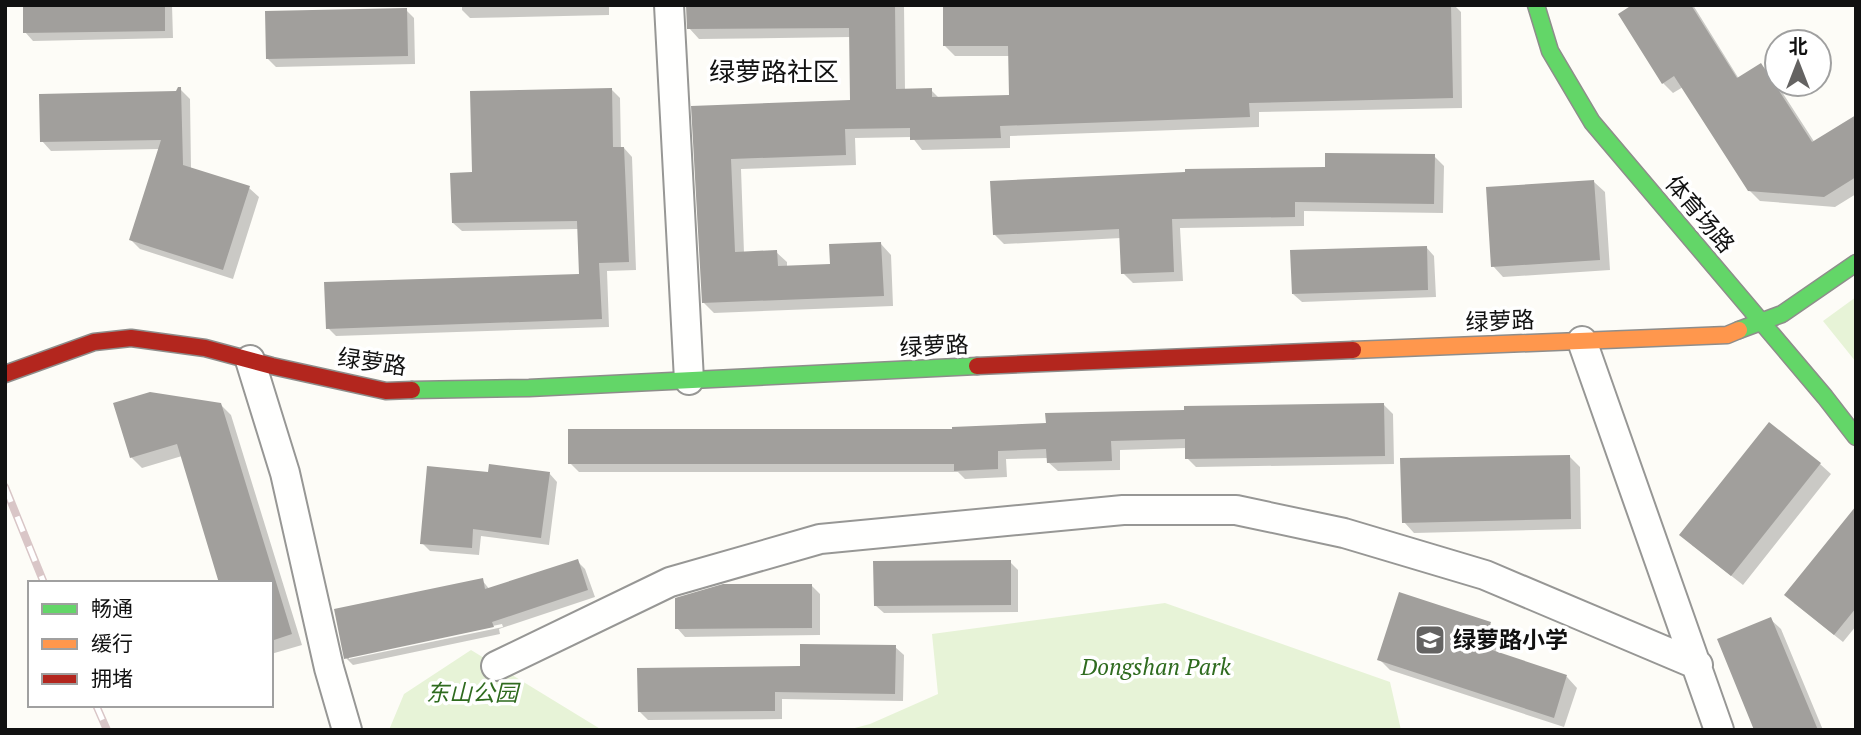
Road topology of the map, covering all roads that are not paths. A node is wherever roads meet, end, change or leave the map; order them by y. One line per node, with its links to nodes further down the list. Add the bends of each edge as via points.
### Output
1 (669, 5): 9 (street)
2 (1536, 5): 4 (street, 体育场路, via 1549,51 1592,122)
3 (1856, 262): 4 (street, 绿萝路, via 1782,314)
4 (1761, 322): 5 (street, 绿萝路, via 1727,335); 11 (street, 体育场路)
5 (1582, 341): 9 (street, 绿萝路); 12 (street)
6 (250, 360): 8 (street, 绿萝路, via 205,348 131,338 94,342); 9 (street, 绿萝路, via 386,391); 14 (street, via 285,473)
7 (1823, 370): 10 (street)
8 (5, 374)
9 (689, 380)
10 (1856, 414)
11 (1856, 437)
12 (1698, 665): 13 (street, via 1485,575 1344,533 1236,510 1123,510 820,539 670,582); 15 (street)
13 (496, 666)
14 (347, 730)
15 (1719, 730)

